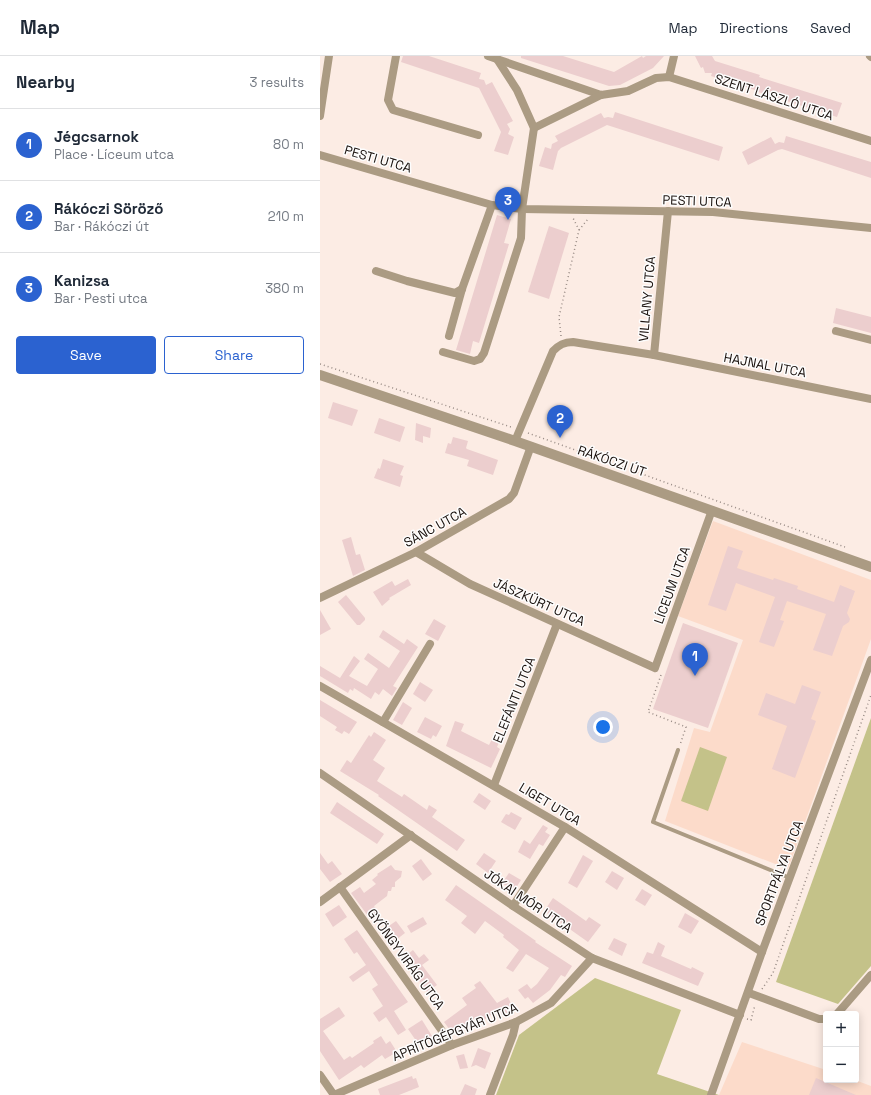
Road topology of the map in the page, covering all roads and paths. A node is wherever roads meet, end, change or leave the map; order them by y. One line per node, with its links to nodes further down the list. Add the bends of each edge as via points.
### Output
1 (329, 56): 8 (street)
2 (396, 56): 10 (street, via 388,100 394,110)
3 (488, 56): 5 (street, SZENT LÁSZLÓ UTCA)
4 (674, 56): 6 (street)
5 (496, 58): 7 (street, SZENT LÁSZLÓ UTCA); 9 (street, via 518,90)
6 (669, 77): 7 (street, SZENT LÁSZLÓ UTCA, via 656,78 628,91); 11 (street, SZENT LÁSZLÓ UTCA)
7 (601, 95): 9 (street, SZENT LÁSZLÓ UTCA)
8 (320, 116)
9 (534, 128): 14 (street)
10 (478, 135)
11 (871, 141)
12 (320, 155): 13 (street, PESTI UTCA)
13 (492, 205): 14 (street, PESTI UTCA); 21 (street)
14 (522, 209): 15 (street, PESTI UTCA); 26 (street, via 521,238 484,353 480,359 474,361)
15 (570, 210): 16 (street, PESTI UTCA); 19 (path)
16 (595, 211): 17 (street, PESTI UTCA); 19 (path)
17 (668, 211): 18 (street, PESTI UTCA, via 713,212); 27 (street, VILLANY UTCA)
18 (871, 228)
19 (579, 230): 25 (path, via 559,318)
20 (376, 271): 21 (street, via 455,293)
21 (462, 289): 23 (street)
22 (836, 331): 24 (street)
23 (449, 336)
24 (871, 340)
25 (562, 344): 27 (street, VILLANY UTCA, via 573,342); 31 (street, via 553,351)
26 (444, 352)
27 (654, 355): 30 (street, HAJNAL UTCA)
28 (320, 364): 31 (path)
29 (320, 375): 32 (street, RÁKÓCZI ÚT)
30 (871, 399)
31 (519, 430): 32 (street); 35 (path)
32 (515, 441): 33 (street, RÁKÓCZI ÚT)
33 (531, 446): 34 (street, RÁKÓCZI ÚT); 36 (street, SÁNC UTCA, via 514,493 509,498)
34 (712, 510): 37 (street, RÁKÓCZI ÚT); 42 (street, LÍCEUM UTCA)
35 (850, 548)
36 (416, 552): 38 (street, SÁNC UTCA); 39 (street, JÁSZKÜRT UTCA, via 470,584)
37 (871, 567)
38 (320, 598)
39 (557, 624): 42 (street, JÁSZKÜRT UTCA); 48 (street, ELEFÁNTI UTCA)
40 (430, 644): 45 (street)
41 (871, 660): 51 (street, SPORTPÁLYA UTCA)
42 (658, 671): 46 (path, via 648,712 686,727)
43 (320, 686): 45 (street, LIGET UTCA)
44 (871, 695): 59 (path, via 773,973)
45 (383, 722): 48 (street, LIGET UTCA)
46 (678, 750): 51 (lane, via 654,822)
47 (320, 773): 50 (street, JÓKAI MÓR UTCA)
48 (494, 785): 49 (street, LIGET UTCA)
49 (565, 827): 54 (street); 55 (street, LIGET UTCA)
50 (411, 835): 52 (street); 54 (street, JÓKAI MÓR UTCA)
51 (791, 878): 55 (street, SPORTPÁLYA UTCA)
52 (340, 887): 53 (street); 64 (street, GYÖNGYVIRÁG UTCA)
53 (320, 902)
54 (513, 906): 56 (street, JÓKAI MÓR UTCA)
55 (762, 952): 58 (street, SPORTPÁLYA UTCA)
56 (592, 958): 61 (street, JÓKAI MÓR UTCA); 63 (street, APRÍTÓGÉPGYÁR UTCA, via 551,1002)
57 (871, 975): 60 (street)
58 (748, 993): 59 (street); 61 (street, SPORTPÁLYA UTCA)
59 (757, 996): 61 (path, via 751,1020); 62 (street)
60 (840, 1011)
61 (740, 1015): 68 (street, SPORTPÁLYA UTCA)
62 (823, 1019)
63 (516, 1022): 64 (street, APRÍTÓGÉPGYÁR UTCA); 67 (street, via 514,1035)
64 (452, 1045): 66 (street, APRÍTÓGÉPGYÁR UTCA)
65 (320, 1075): 66 (street)
66 (334, 1095)
67 (490, 1095)
68 (712, 1095)

